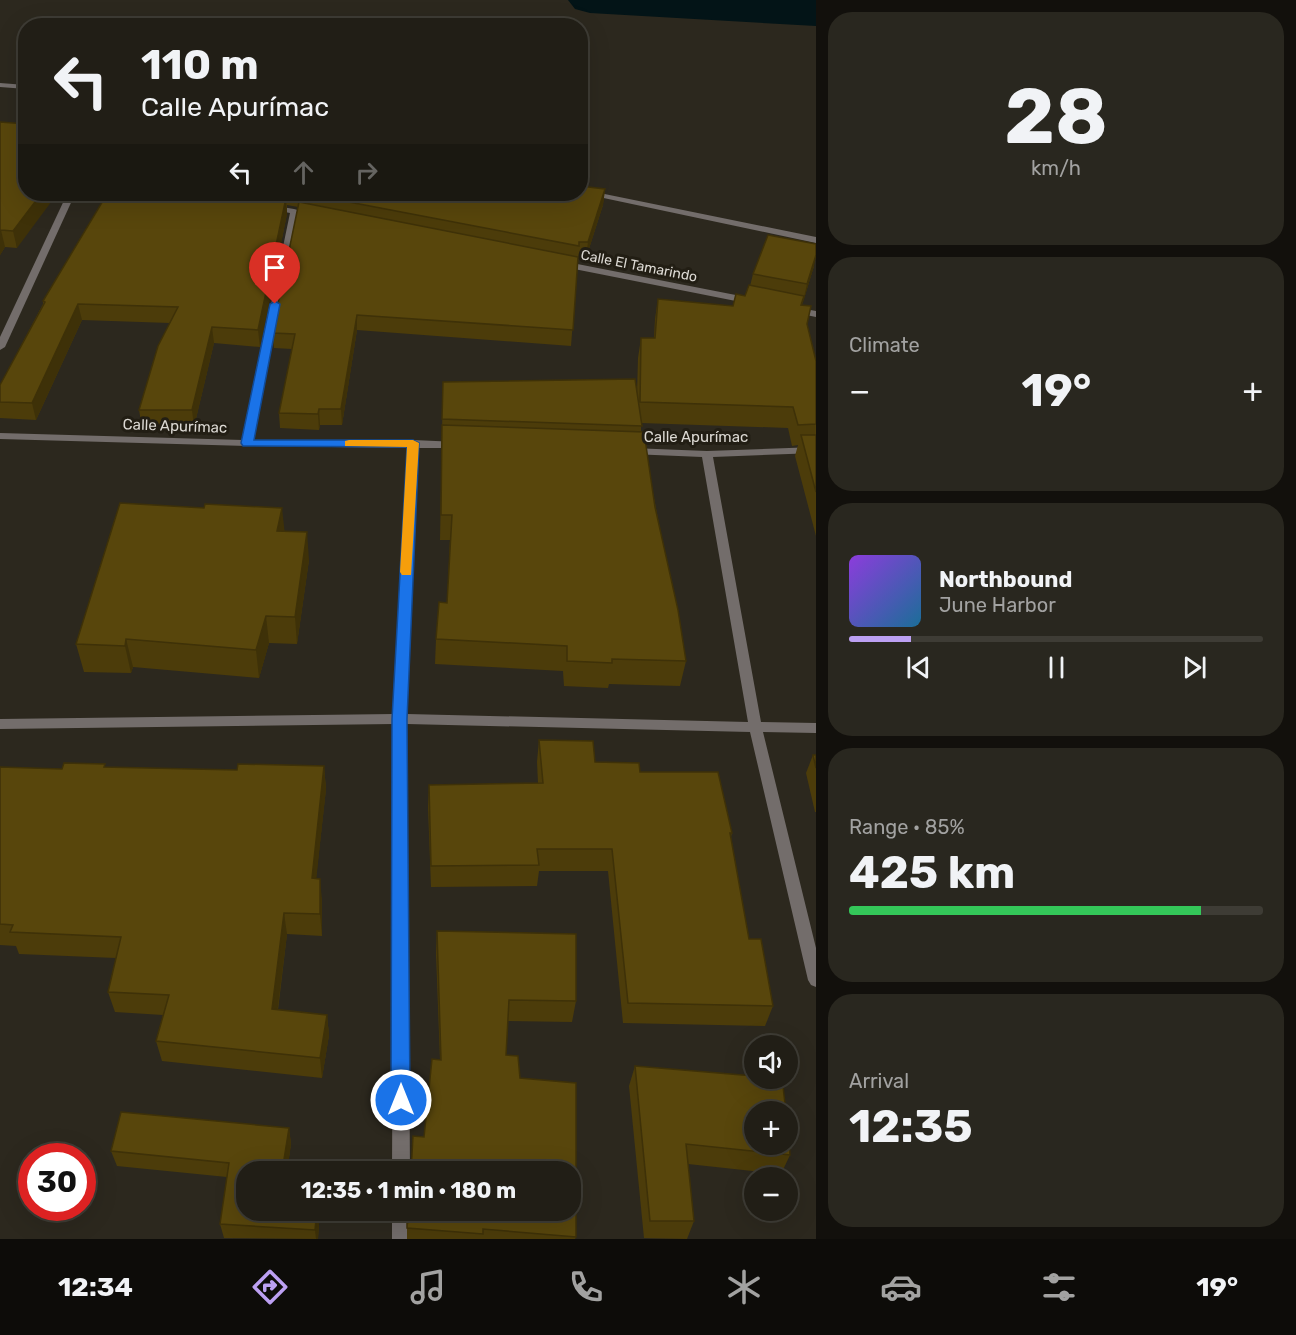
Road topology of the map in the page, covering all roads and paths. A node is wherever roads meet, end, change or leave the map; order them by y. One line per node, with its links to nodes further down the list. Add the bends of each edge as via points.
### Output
1 (0, 85): 2 (street)
2 (18, 86)
3 (588, 193): 8 (street)
4 (68, 201): 13 (street)
5 (262, 205): 6 (street)
6 (294, 212): 7 (street); 15 (street)
7 (317, 216)
8 (816, 240)
9 (549, 262): 10 (street, Calle El Tamarindo)
10 (758, 303)
11 (781, 307): 12 (street)
12 (816, 314)
13 (0, 347)
14 (0, 436): 15 (street, Calle Apurímac)
15 (247, 443): 16 (street, Calle Apurímac)
16 (413, 443): 17 (street, Calle Apurímac); 21 (street)
17 (472, 445)
18 (816, 450): 20 (street, Calle Apurímac)
19 (625, 451): 20 (street, Calle Apurímac)
20 (707, 454): 23 (street)
21 (400, 719): 22 (street); 23 (street); 26 (street)
22 (0, 724)
23 (756, 728): 24 (street); 25 (street)
24 (816, 728)
25 (816, 980)
26 (401, 1161)
27 (401, 1221): 28 (street)
28 (401, 1239)

